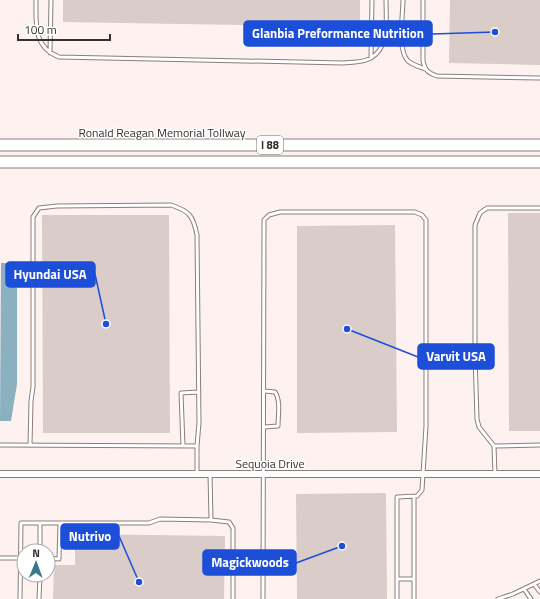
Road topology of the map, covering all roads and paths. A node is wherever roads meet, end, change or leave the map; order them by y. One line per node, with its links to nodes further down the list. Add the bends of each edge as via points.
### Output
1 (36, 0): 7 (lane, via 37,38)
2 (52, 0): 7 (lane)
3 (372, 0): 8 (lane)
4 (386, 0): 8 (lane, via 386,33 382,44)
5 (403, 0): 9 (lane, via 404,54 409,62)
6 (423, 0): 9 (lane)
7 (50, 53): 8 (lane, via 59,57 343,63)
8 (371, 58)
9 (425, 69): 10 (lane, via 437,76)
10 (540, 78)
11 (0, 145): 12 (highway, Ronald Reagan Memorial Tollway / I 88)
12 (540, 145)
13 (0, 162): 14 (highway, I 88)
14 (540, 162)
15 (540, 208): 24 (lane, via 487,208 477,217 475,225 476,419 479,428)
16 (264, 391): 18 (lane); 18 (lane, via 275,392 278,397 278,426); 29 (lane, via 264,220 269,215 280,212 415,212 422,215 426,220 426,426)
17 (199, 392): 20 (lane, via 197,235 194,221 185,210 171,205 40,208 33,217 34,387 31,401); 22 (lane, via 182,393); 23 (lane)
18 (264, 428): 28 (lane)
19 (0, 445): 20 (lane)
20 (30, 445): 22 (lane)
21 (540, 445): 24 (lane)
22 (183, 446): 23 (lane)
23 (197, 446): 26 (lane)
24 (494, 446): 30 (lane)
25 (0, 474): 26 (street, Sequoia Drive)
26 (197, 474): 27 (street, Sequoia Drive)
27 (210, 474): 28 (street, Sequoia Drive); 33 (lane)
28 (263, 474): 29 (street, Sequoia Drive); 52 (lane)
29 (422, 474): 30 (street, Sequoia Drive); 32 (lane, via 422,490)
30 (495, 474): 31 (street, Sequoia Drive)
31 (540, 474)
32 (414, 497): 41 (lane, via 397,497); 42 (lane)
33 (210, 520): 35 (lane); 51 (lane, via 229,522 232,528)
34 (40, 523): 35 (lane); 36 (lane, via 21,522); 37 (lane)
35 (60, 523): 40 (lane, via 59,559)
36 (22, 543)
37 (40, 543)
38 (0, 558): 39 (lane)
39 (16, 558)
40 (56, 559)
41 (397, 579): 42 (lane); 53 (lane)
42 (414, 579): 54 (lane)
43 (540, 580): 46 (lane)
44 (21, 583): 49 (lane)
45 (40, 583): 50 (lane)
46 (534, 584): 47 (lane); 48 (lane)
47 (524, 589): 55 (lane); 56 (lane)
48 (540, 592)
49 (20, 599)
50 (39, 599)
51 (233, 599)
52 (263, 599)
53 (397, 599)
54 (414, 599)
55 (498, 599)
56 (531, 599)

